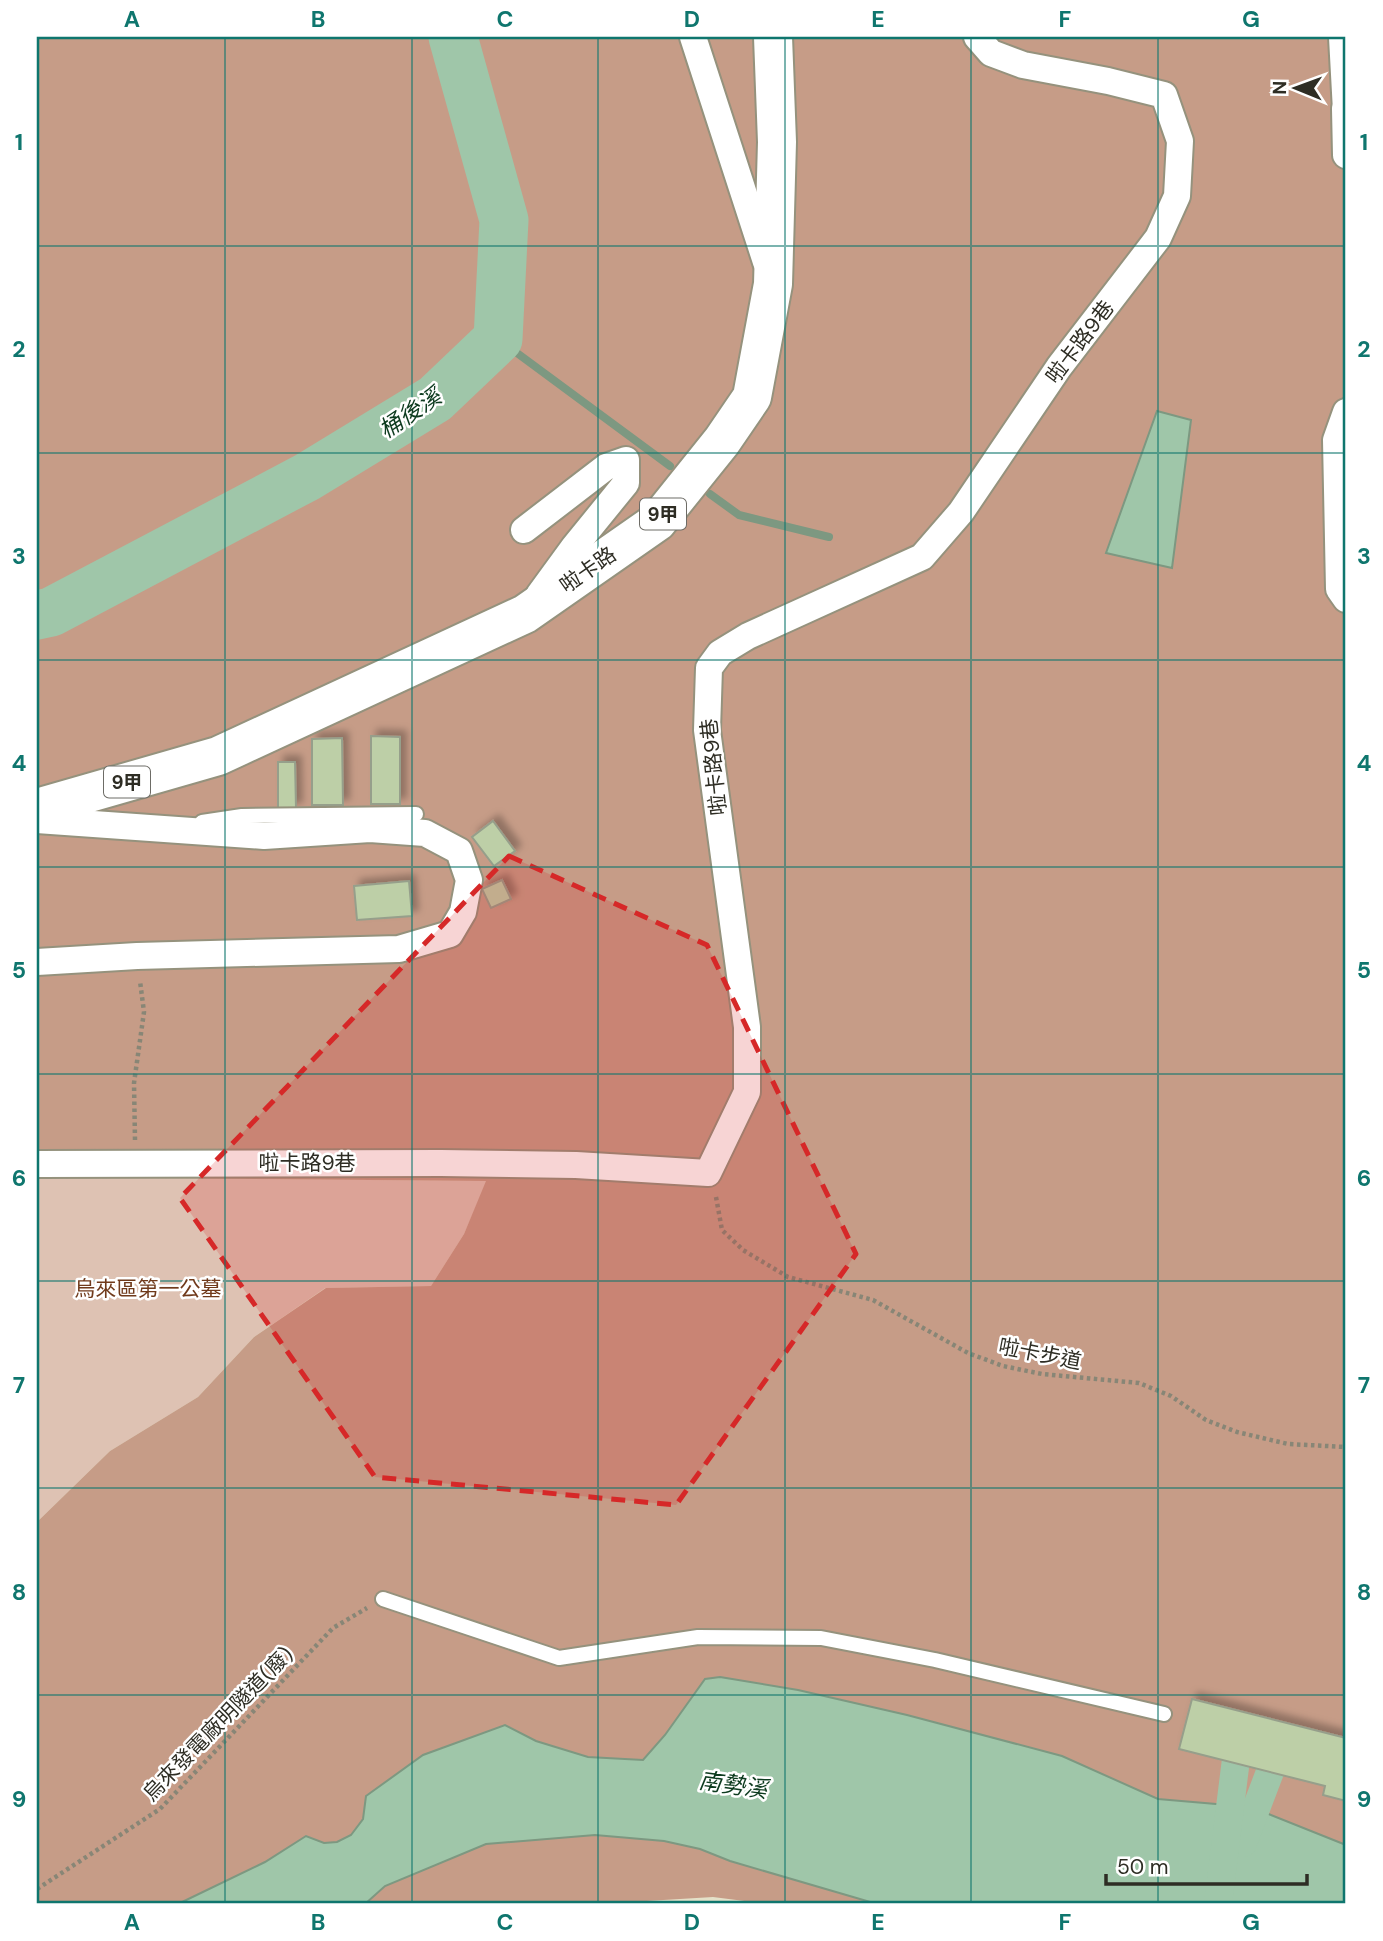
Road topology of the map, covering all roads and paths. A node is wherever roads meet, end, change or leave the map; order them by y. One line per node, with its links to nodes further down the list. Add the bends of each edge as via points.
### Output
1 (693, 37): 7 (street)
2 (773, 37): 7 (main road, 啦卡路 / 9甲, via 777,142)
3 (977, 37): 20 (street, 啦卡路9巷, via 991,52 1023,65 1164,95 1180,141 1177,196 1158,238 1059,367 961,512 922,557 748,636 720,653 709,668 708,730 747,1040 747,1092)
4 (1342, 37): 5 (street)
5 (1346, 110): 6 (street)
6 (1346, 155)
7 (773, 284): 11 (main road, 啦卡路 / 9甲, via 752,397 722,441 657,522)
8 (1346, 412): 10 (street, via 1336,440 1339,589)
9 (524, 530): 11 (street, via 606,467 626,460 626,482)
10 (1346, 599)
11 (525, 614): 12 (main road, 啦卡路 / 9甲, via 218,756)
12 (37, 808)
13 (416, 814): 15 (lane, via 242,816)
14 (37, 820): 15 (street)
15 (159, 829): 16 (street, via 264,836 370,829 425,833 459,851 469,880 463,912 450,934 400,949)
16 (137, 956): 17 (street); 19 (path, via 144,1012 134,1083 135,1139)
17 (37, 962)
18 (37, 1164): 19 (street, 啦卡路9巷)
19 (141, 1164): 20 (street, 啦卡路9巷, via 468,1163)
20 (708, 1173): 21 (path, 啦卡步道, via 722,1230 743,1250 788,1277 873,1300 968,1353 1003,1366 1139,1383 1237,1432 1288,1444)
21 (1346, 1447)
22 (383, 1599): 23 (lane, via 559,1658 698,1637 821,1638); 24 (path, 烏來發電廠明隧道(廢), via 334,1628 160,1810)
23 (1164, 1714)
24 (37, 1889)

